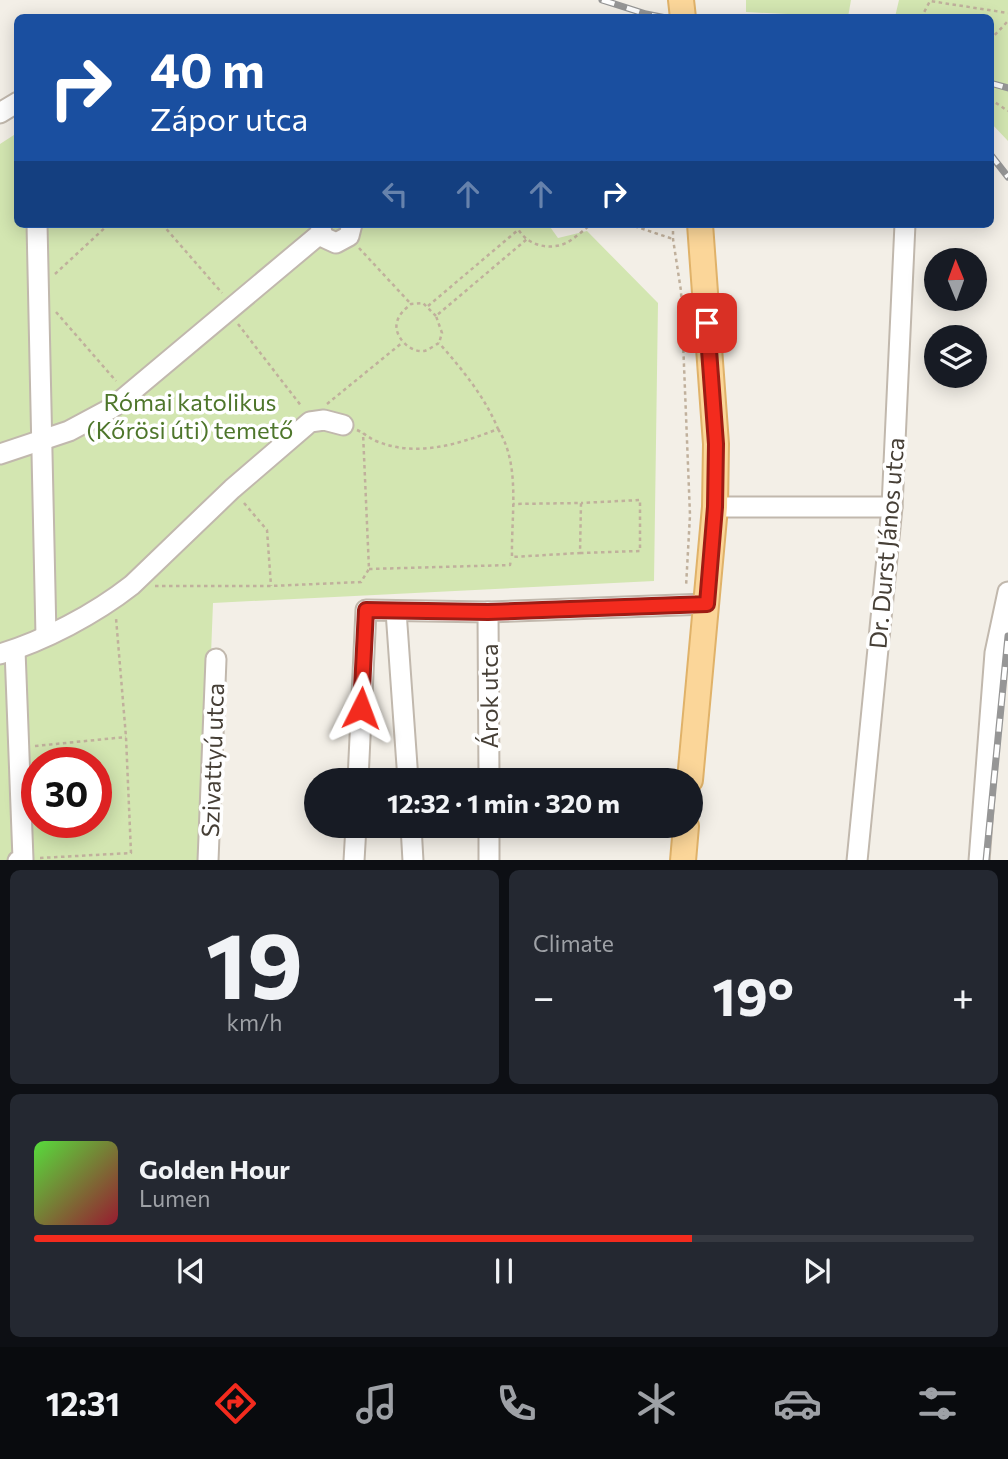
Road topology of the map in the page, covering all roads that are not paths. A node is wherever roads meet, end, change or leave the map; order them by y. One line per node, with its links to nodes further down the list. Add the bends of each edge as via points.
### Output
1 (37, 228): 7 (street)
2 (320, 228): 5 (street, via 331,243 341,242); 7 (street, via 112,408)
3 (700, 228): 9 (main road, via 716,444)
4 (905, 228): 10 (street, Dr. Durst János utca)
5 (350, 230)
6 (343, 425): 15 (street, via 324,420 306,424 115,599)
7 (41, 441): 8 (street); 15 (street)
8 (0, 454)
9 (715, 507): 10 (street); 12 (main road)
10 (892, 507): 34 (street, Dr. Durst János utca)
11 (1007, 600): 35 (street, via 995,653)
12 (696, 605): 14 (street); 23 (main road)
13 (396, 611): 14 (street); 20 (street, via 366,610); 21 (street)
14 (488, 612): 22 (street, Árok utca)
15 (46, 636): 16 (street)
16 (7, 652): 18 (street)
17 (216, 659): 29 (street, Szivattyú utca)
18 (19, 748): 19 (street); 28 (street)
19 (0, 754)
20 (359, 768)
21 (407, 768)
22 (489, 768)
23 (690, 768)
24 (355, 838): 30 (street)
25 (412, 838): 31 (street)
26 (489, 838): 32 (street)
27 (685, 838): 33 (main road)
28 (21, 860)
29 (208, 860)
30 (354, 860)
31 (414, 860)
32 (489, 860)
33 (683, 860)
34 (857, 860)
35 (979, 860)

